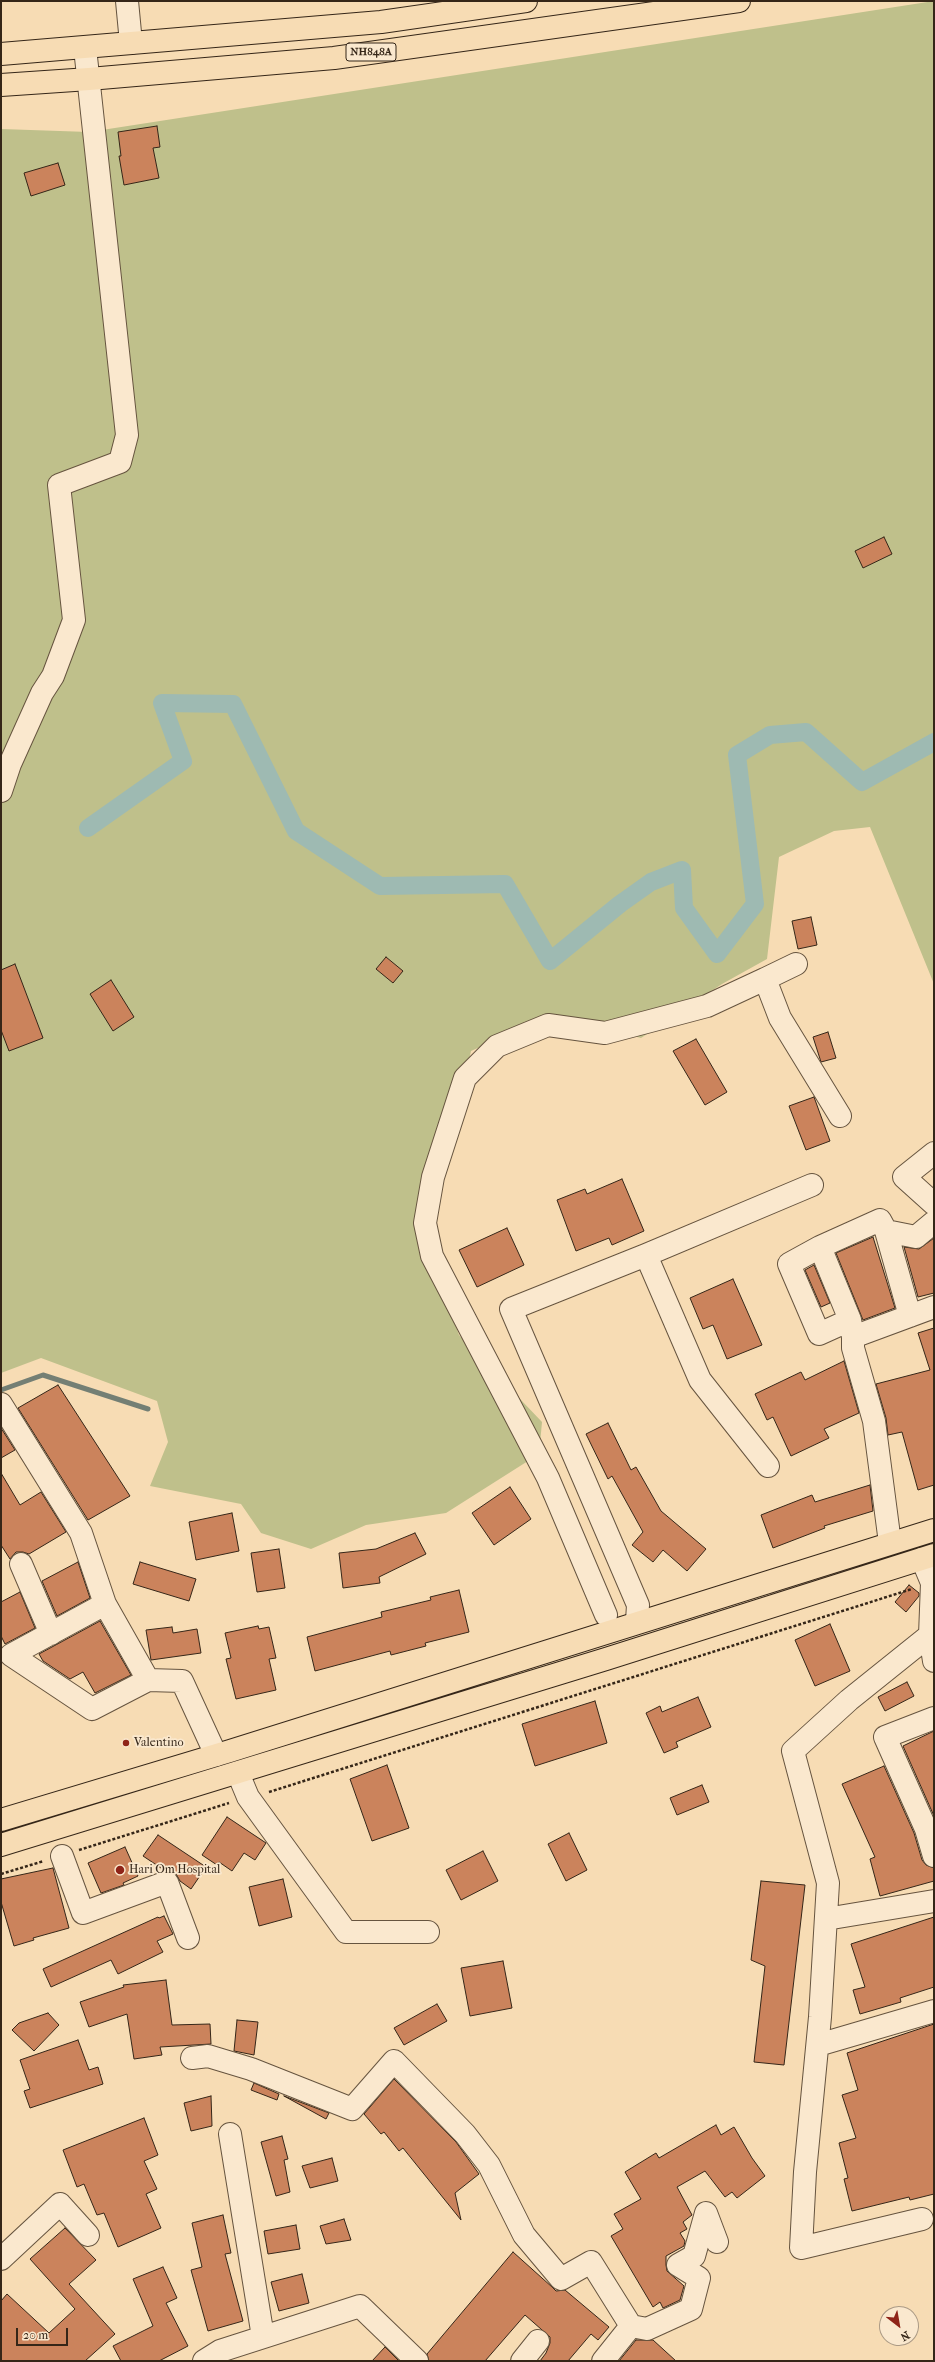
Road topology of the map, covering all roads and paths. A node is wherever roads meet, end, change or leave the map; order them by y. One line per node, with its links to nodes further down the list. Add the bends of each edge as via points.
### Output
1 (127, 1): 4 (street)
2 (526, 1): 4 (main road, NH848A, via 381,22)
3 (739, 1): 7 (main road, NH848A, via 334,58)
4 (131, 43): 5 (main road, NH848A)
5 (85, 48): 6 (main road, NH848A); 7 (street)
6 (1, 54)
7 (89, 79): 8 (main road, NH848A); 9 (street, via 127,435 120,462 59,485 74,620 53,676 42,693 10,764)
8 (1, 85)
9 (1, 791)
10 (796, 964): 11 (street)
11 (765, 980): 12 (street, via 780,1018); 32 (street, via 707,1006 605,1033 548,1025 497,1046 465,1078 433,1177 425,1223 432,1256 548,1478)
12 (840, 1116)
13 (934, 1153): 15 (street, via 904,1177)
14 (812, 1185): 19 (street)
15 (934, 1204)
16 (934, 1222): 17 (street, via 916,1237)
17 (886, 1232): 18 (street, via 880,1220); 21 (street)
18 (820, 1247): 22 (street); 22 (street, via 789,1264 819,1334)
19 (646, 1255): 24 (street, via 700,1380); 31 (street, via 510,1309 638,1605)
20 (934, 1307): 21 (street)
21 (910, 1316): 22 (street)
22 (851, 1328): 26 (street, via 853,1348 874,1421)
23 (1, 1404): 30 (street, via 81,1533)
24 (768, 1466)
25 (934, 1530): 26 (main road)
26 (890, 1543): 31 (main road)
27 (928, 1557): 29 (street); 35 (main road)
28 (21, 1564): 33 (street)
29 (932, 1583): 34 (street); 41 (path)
30 (105, 1604): 33 (street); 37 (street)
31 (637, 1621): 32 (main road)
32 (602, 1624): 35 (main road); 39 (main road)
33 (50, 1634): 37 (street, via 11,1655 92,1709)
34 (930, 1635): 36 (street); 48 (street, via 849,1700 792,1751 828,1883)
35 (606, 1659): 40 (main road)
36 (934, 1661)
37 (148, 1680): 39 (street, via 182,1680)
38 (934, 1718): 45 (street, via 884,1737 926,1828)
39 (223, 1753): 40 (main road); 42 (main road)
40 (238, 1772): 41 (street); 43 (main road)
41 (248, 1797): 44 (path); 49 (street, via 346,1932)
42 (1, 1820)
43 (1, 1845)
44 (62, 1856): 46 (path); 50 (street, via 83,1913 167,1882)
45 (934, 1856)
46 (1, 1874)
47 (934, 1901): 48 (street)
48 (826, 1919): 52 (street)
49 (428, 1932)
50 (188, 1938)
51 (934, 2011): 52 (street)
52 (818, 2045): 55 (street, via 805,2172 801,2248)
53 (192, 2058): 59 (street, via 208,2056 251,2069 352,2110 394,2061 465,2134 489,2164 524,2235 561,2279 591,2262)
54 (230, 2134): 60 (street)
55 (922, 2219)
56 (88, 2235): 58 (street, via 60,2204)
57 (717, 2242): 59 (street, via 706,2213 694,2256 678,2265 699,2278 691,2309 648,2329)
58 (1, 2259)
59 (631, 2326): 65 (street)
60 (263, 2337): 62 (street, via 220,2352); 63 (street, via 360,2306)
61 (538, 2341): 64 (street)
62 (204, 2361)
63 (417, 2361)
64 (522, 2361)
65 (603, 2361)

